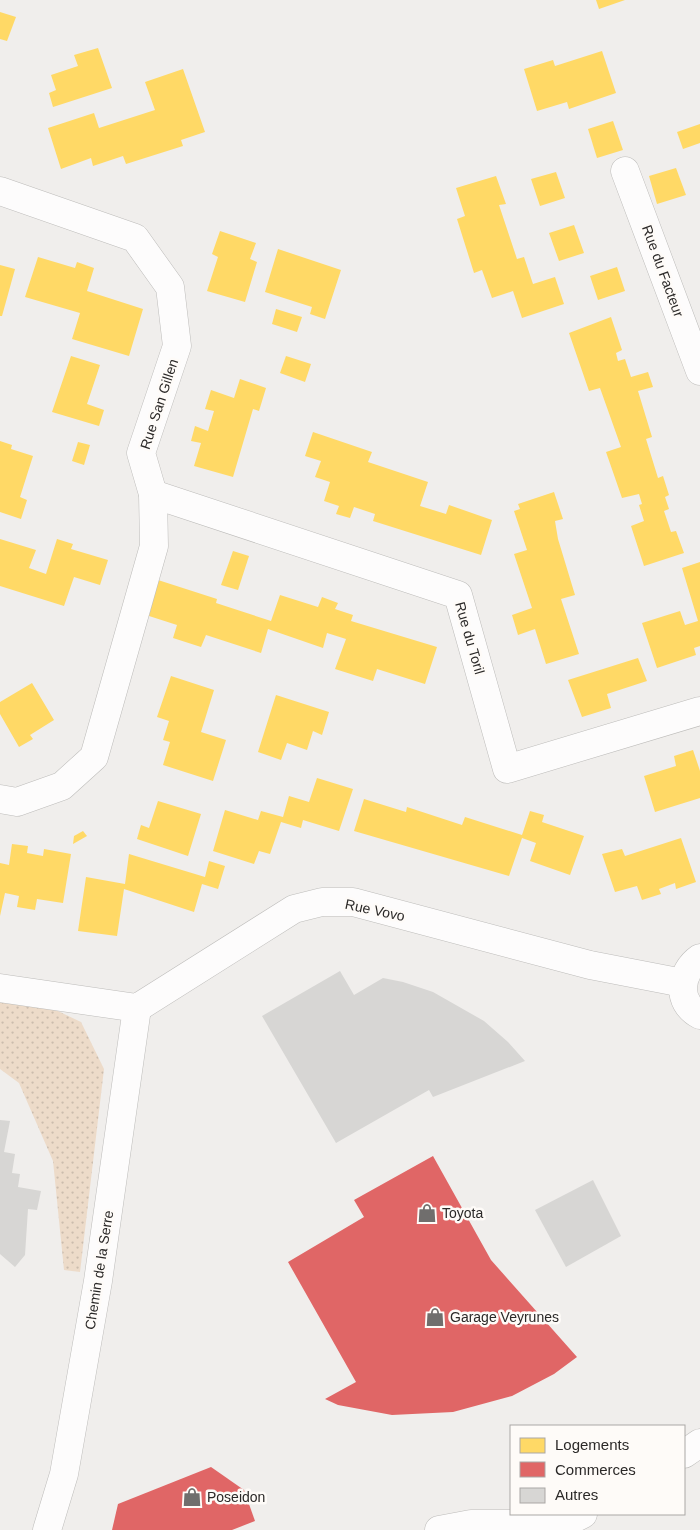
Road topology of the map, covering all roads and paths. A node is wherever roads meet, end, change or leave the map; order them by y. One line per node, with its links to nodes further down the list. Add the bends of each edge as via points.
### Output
1 (626, 171): 3 (street, Rue du Facteur)
2 (0, 191): 4 (street, Rue San Gillen, via 135,238 170,288 177,346 142,452)
3 (700, 371)
4 (153, 494): 5 (street, Rue du Toril, via 458,595 507,769); 6 (street, Rue San Gillen, via 154,546 94,757 62,786 17,802)
5 (700, 711)
6 (0, 799)
7 (700, 958): 8 (street, via 692,963)
8 (683, 983): 10 (street, Rue Vovo, via 590,965 354,902 322,902 294,909); 11 (street, via 683,995 688,1005)
9 (0, 988): 10 (street)
10 (137, 1008): 15 (street, Chemin de la Serre, via 98,1281 64,1474)
11 (700, 1015)
12 (700, 1443): 13 (street)
13 (685, 1453)
14 (567, 1523): 16 (street, via 471,1524)
15 (47, 1530)
16 (439, 1530)

